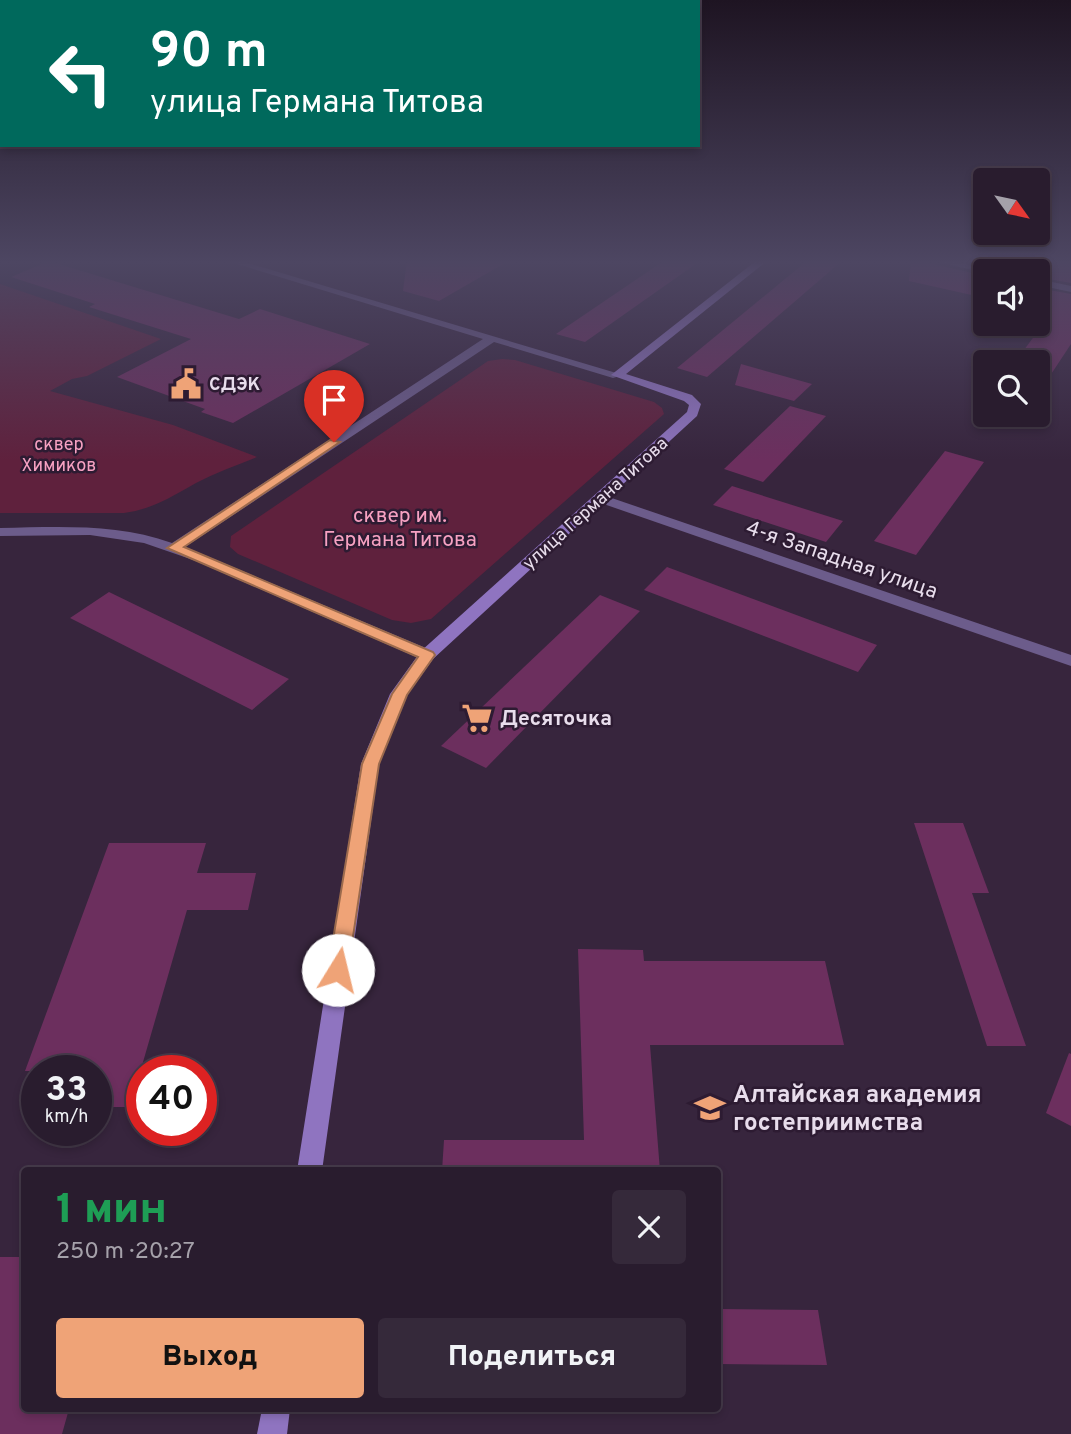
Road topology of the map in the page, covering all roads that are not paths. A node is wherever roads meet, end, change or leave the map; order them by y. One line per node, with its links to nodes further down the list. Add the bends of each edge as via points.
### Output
1 (455, 327): 3 (street, улица Германа Титова)
2 (679, 327): 4 (street)
3 (492, 338): 4 (street, улица Германа Титова); 7 (street)
4 (617, 376): 5 (street, улица Германа Титова, via 695,404 693,413)
5 (600, 498): 8 (street, улица Германа Титова); 9 (street, 4-я Западная улица)
6 (0, 532): 7 (street, via 124,534)
7 (174, 548): 8 (street)
8 (427, 655): 10 (street, улица Германа Титова, via 400,694 370,764)
9 (1071, 661)
10 (310, 1167)
11 (276, 1412): 12 (street)
12 (272, 1434)

